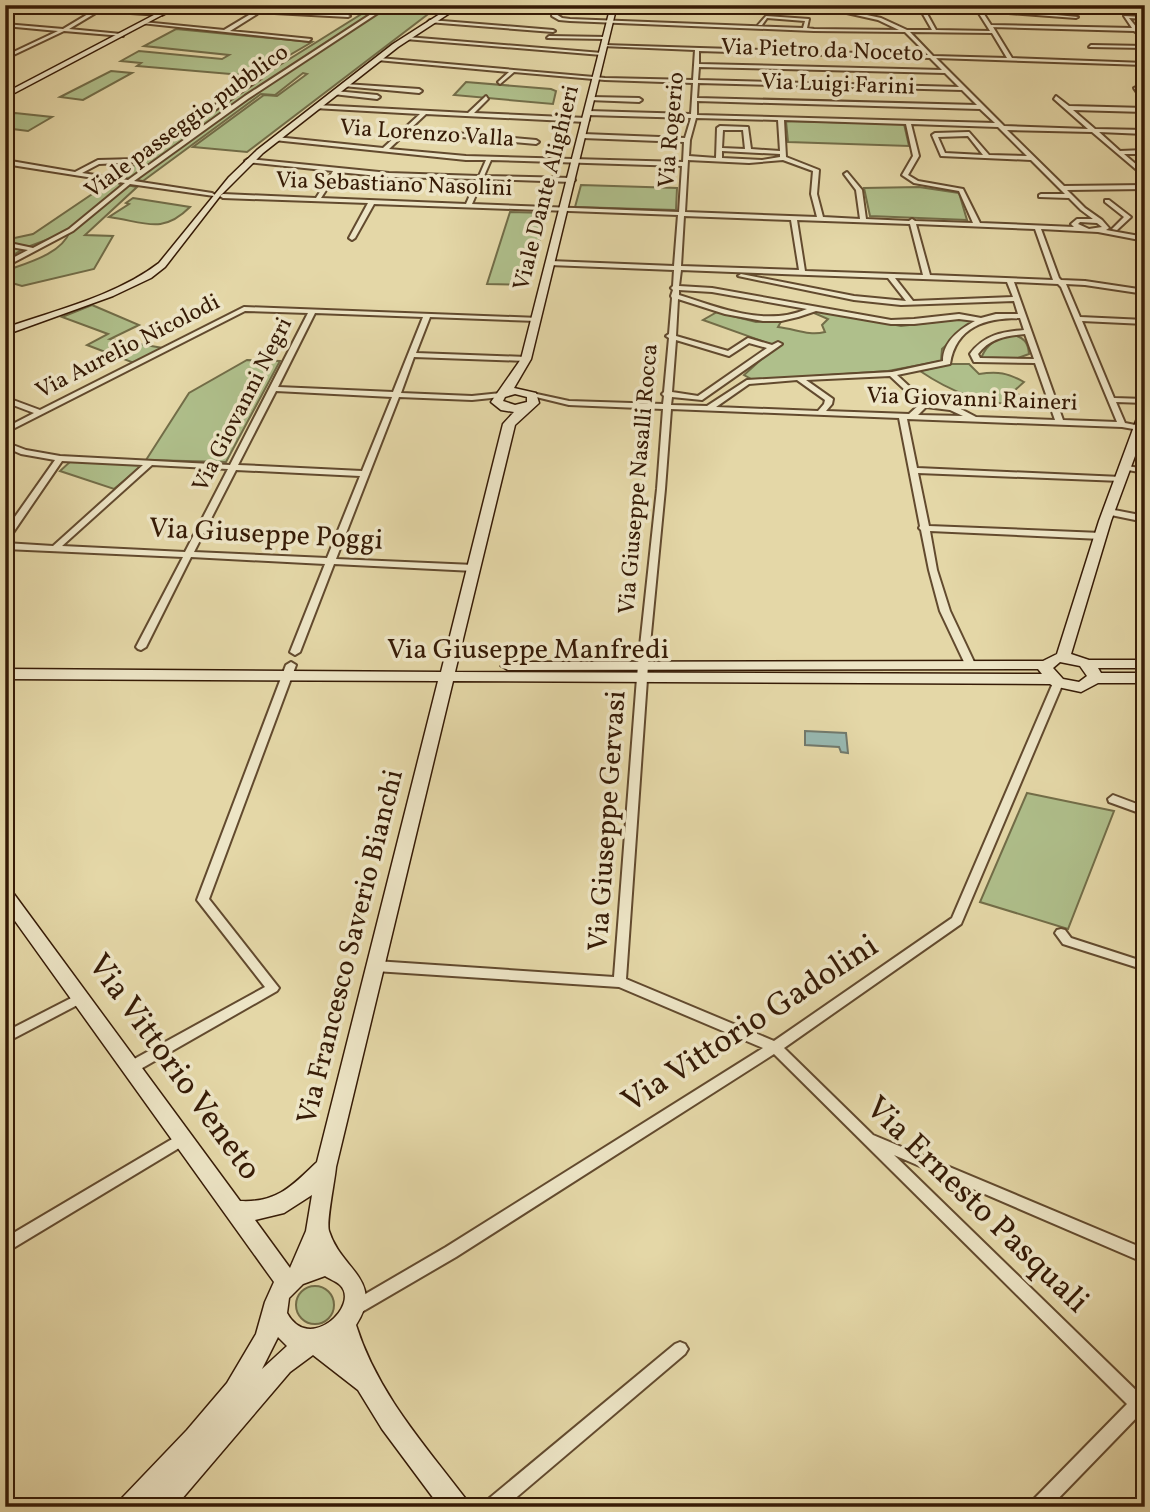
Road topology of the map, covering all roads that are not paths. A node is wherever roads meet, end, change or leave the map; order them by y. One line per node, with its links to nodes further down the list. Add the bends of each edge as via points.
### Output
1 (93, 5): 11 (street)
2 (388, 5): 114 (street, Viale passeggio pubblico, via 247,97)
3 (458, 5): 25 (main road)
4 (556, 5): 26 (street, via 554,15 561,19)
5 (813, 5): 12 (street)
6 (855, 5): 14 (street)
7 (992, 5): 18 (street)
8 (1060, 5): 19 (street)
9 (177, 6): 16 (street); 17 (main road)
10 (614, 6): 15 (street); 26 (main road, Viale Dante Alighieri)
11 (103, 7): 17 (street); 31 (street)
12 (827, 7): 34 (street); 38 (street, via 879,19)
13 (978, 8): 14 (street); 18 (street); 30 (street)
14 (922, 9): 39 (street)
15 (731, 11)
16 (255, 13): 20 (street); 37 (street)
17 (162, 14): 27 (main road)
18 (1023, 14): 19 (street); 19 (street); 21 (street)
19 (1074, 15): 30 (street); 35 (street)
20 (348, 16)
21 (999, 16)
22 (1145, 18): 35 (street, via 1126,18)
23 (762, 19): 24 (street)
24 (779, 20): 28 (street); 32 (street, via 807,20)
25 (429, 21): 42 (main road); 45 (street, via 551,34)
26 (610, 22): 32 (street); 45 (main road, Viale Dante Alighieri)
27 (143, 23): 37 (street); 41 (main road)
28 (783, 24)
29 (5, 25): 31 (street)
30 (989, 26): 40 (street)
31 (64, 30): 41 (street); 50 (street)
32 (805, 30): 33 (street)
33 (814, 30): 34 (street); 48 (street)
34 (828, 30): 38 (street)
35 (1135, 30): 36 (street); 44 (street)
36 (1145, 30)
37 (226, 32): 43 (street)
38 (906, 32): 39 (street); 49 (street)
39 (935, 32): 40 (street)
40 (993, 32): 52 (street)
41 (121, 35): 66 (main road)
42 (407, 38): 45 (street); 51 (main road)
43 (309, 40)
44 (1145, 45): 46 (street)
45 (604, 46): 47 (street); 58 (main road, Viale Dante Alighieri)
46 (1091, 46)
47 (696, 49): 48 (street); 54 (street, Via Rogerio)
48 (816, 53): 49 (street)
49 (933, 57): 52 (street); 56 (street)
50 (5, 58)
51 (379, 60): 55 (street); 61 (main road)
52 (1012, 60): 53 (street)
53 (1145, 64)
54 (696, 65): 56 (street, Via Pietro da Noceto); 59 (street, Via Rogerio)
55 (513, 71): 58 (street); 60 (street)
56 (947, 72): 63 (street)
57 (259, 77): 110 (street, via 138,161 98,162)
58 (596, 78): 59 (street); 70 (main road, Viale Dante Alighieri)
59 (695, 81): 63 (street); 71 (street, Via Rogerio)
60 (500, 83)
61 (345, 85): 64 (street); 65 (main road)
62 (1145, 88): 73 (street, via 1136,88)
63 (964, 89): 75 (street)
64 (419, 91)
65 (335, 93): 67 (street); 74 (main road)
66 (7, 94)
67 (377, 97)
68 (486, 98): 79 (street)
69 (1056, 98): 76 (street)
70 (591, 99): 72 (street); 81 (main road, Viale Dante Alighieri)
71 (694, 99): 75 (street, Via Luigi Farini); 80 (street, Via Rogerio)
72 (639, 100)
73 (1145, 103)
74 (316, 107): 78 (street); 91 (main road)
75 (981, 107): 85 (street)
76 (1069, 108): 77 (street); 88 (street)
77 (1145, 110)
78 (425, 112): 79 (street); 87 (street)
79 (470, 114): 81 (street)
80 (694, 116): 81 (street); 82 (street); 92 (street, Via Rogerio)
81 (587, 117): 90 (main road, Viale Dante Alighieri)
82 (759, 118): 83 (street); 86 (street, via 759,128)
83 (780, 119): 84 (street); 99 (street)
84 (908, 122): 85 (street); 133 (street, via 916,156 905,174 910,180 961,190)
85 (1000, 127): 88 (street); 102 (street)
86 (746, 128): 94 (street, via 720,128); 96 (street)
87 (406, 130): 93 (street); 95 (street)
88 (1095, 131): 89 (street); 97 (street)
89 (1145, 132)
90 (583, 136): 92 (street); 105 (main road, Viale Dante Alighieri)
91 (276, 139): 95 (street, Via Lorenzo Valla); 104 (main road)
92 (687, 139): 106 (street, Via Rogerio)
93 (536, 142)
94 (720, 149): 96 (street); 101 (street)
95 (384, 150): 103 (street, Via Lorenzo Valla)
96 (748, 151): 99 (street)
97 (1121, 152): 98 (street); 109 (street)
98 (1145, 152)
99 (783, 156): 101 (street, Via Lorenzo Valla, via 769,163); 128 (street, via 816,170 814,194)
100 (988, 157): 100 (street, via 943,155 935,135 968,134); 102 (street)
101 (719, 158): 106 (street, Via Lorenzo Valla)
102 (1032, 158): 116 (street)
103 (489, 159): 105 (street, Via Lorenzo Valla); 112 (street)
104 (248, 161): 108 (street); 117 (main road)
105 (576, 161): 106 (street, Via Lorenzo Valla); 113 (main road, Viale Dante Alighieri)
106 (686, 161): 126 (street, Via Rogerio)
107 (5, 162): 110 (street, Via Sebastiano Nasolini)
108 (336, 171): 112 (street); 120 (street)
109 (1144, 172)
110 (75, 174): 114 (street, Via Sebastiano Nasolini)
111 (847, 174): 129 (street, via 859,190)
112 (481, 177): 113 (street); 123 (street)
113 (572, 180): 124 (main road, Viale Dante Alighieri)
114 (129, 182): 117 (street, Via Sebastiano Nasolini); 143 (street, Viale passeggio pubblico, via 71,230)
115 (1145, 187): 116 (street)
116 (1063, 188): 119 (street)
117 (218, 195): 120 (street, Via Sebastiano Nasolini); 142 (main road)
118 (1041, 195): 119 (street)
119 (1070, 196): 125 (street)
120 (317, 200): 122 (street, Via Sebastiano Nasolini)
121 (1107, 201): 137 (street, via 1128,217)
122 (372, 202): 123 (street, Via Sebastiano Nasolini); 139 (street)
123 (468, 206): 124 (street, Via Sebastiano Nasolini)
124 (564, 209): 126 (street, Via Sebastiano Nasolini); 144 (main road, Viale Dante Alighieri)
125 (1083, 209): 131 (street); 132 (street)
126 (682, 213): 127 (street, Via Sebastiano Nasolini); 146 (street, Via Giuseppe Nasalli Rocca)
127 (794, 217): 128 (street, Via Sebastiano Nasolini); 147 (street)
128 (820, 218): 129 (street, Via Sebastiano Nasolini)
129 (863, 220): 130 (street, Via Sebastiano Nasolini)
130 (912, 221): 133 (street, Via Sebastiano Nasolini); 150 (street)
131 (1077, 221): 132 (street); 135 (street); 136 (street, via 1075,225)
132 (1102, 223): 137 (street); 138 (street, via 1104,229)
133 (977, 224): 134 (street, Via Sebastiano Nasolini)
134 (1037, 227): 135 (street, Via Sebastiano Nasolini); 152 (street)
135 (1058, 227): 136 (street)
136 (1082, 229): 138 (street)
137 (1115, 229): 140 (street)
138 (1096, 231): 140 (street)
139 (352, 238)
140 (1145, 238)
141 (5, 244): 143 (street)
142 (174, 248): 148 (main road); 157 (main road, via 148,276)
143 (35, 250): 145 (street, Viale passeggio pubblico)
144 (550, 263): 146 (street); 166 (main road, Viale Dante Alighieri)
145 (5, 265)
146 (676, 267): 147 (street); 153 (street, Via Giuseppe Nasalli Rocca); 155 (street)
147 (802, 272): 149 (street)
148 (137, 275): 157 (main road); 165 (main road)
149 (890, 276): 150 (street); 158 (street)
150 (927, 277): 151 (street)
151 (1010, 280): 152 (street); 156 (street)
152 (1060, 282): 154 (street); 167 (street)
153 (674, 292): 160 (street, via 712,290); 160 (street, via 758,320 802,315); 172 (street, Via Giuseppe Nasalli Rocca)
154 (1145, 292)
155 (854, 298): 158 (street); 162 (street)
156 (1016, 299): 158 (street); 164 (street)
157 (90, 301): 159 (main road)
158 (911, 303)
159 (71, 308): 165 (main road); 170 (main road)
160 (816, 308): 162 (street)
161 (313, 311): 163 (street, Via Aurelio Nicolodi); 180 (street, Via Giovanni Negri); 191 (street, Via Aurelio Nicolodi, via 244,309)
162 (842, 313): 168 (street, via 905,323 966,316)
163 (427, 316): 166 (street, Via Aurelio Nicolodi); 173 (street)
164 (1022, 316): 168 (street); 171 (street)
165 (36, 317): 170 (main road)
166 (537, 319): 175 (main road, Viale Dante Alighieri)
167 (1077, 319): 169 (street); 186 (street)
168 (981, 320): 176 (street, via 949,346 947,362)
169 (1145, 321)
170 (5, 330)
171 (1028, 332): 174 (street); 174 (street, via 1000,335 974,354 977,360)
172 (670, 336): 177 (street, via 729,354 748,340 775,346); 182 (street, Via Giuseppe Nasalli Rocca)
173 (412, 355): 175 (street); 181 (street)
174 (1038, 361): 196 (street)
175 (525, 362): 184 (main road, Viale Dante Alighieri); 185 (main road, Viale Dante Alighieri)
176 (892, 374): 178 (street); 188 (street)
177 (732, 376): 179 (street); 182 (street, via 699,398)
178 (798, 379): 179 (street); 192 (street, Via Giovanni Raineri, via 829,399)
179 (747, 382): 190 (street)
180 (273, 389): 181 (street); 204 (street, Via Giovanni Negri)
181 (396, 394): 184 (street); 208 (street)
182 (666, 394): 189 (street, Via Giuseppe Nasalli Rocca)
183 (5, 399): 191 (street)
184 (502, 399): 185 (main road); 185 (main road); 197 (main road)
185 (529, 400): 189 (street, Via Giovanni Raineri); 197 (main road)
186 (1112, 400): 187 (street); 198 (street)
187 (1145, 401)
188 (924, 404): 194 (street); 195 (street, via 952,408)
189 (666, 407): 190 (street, Via Giovanni Raineri); 226 (street, Via Giuseppe Nasalli Rocca)
190 (709, 408): 192 (street, Via Giovanni Raineri)
191 (41, 413): 200 (street, Via Aurelio Nicolodi)
192 (820, 413): 194 (street, Via Giovanni Raineri)
193 (1145, 413): 199 (main road)
194 (907, 417): 195 (street, Via Giovanni Raineri); 205 (street)
195 (976, 420): 196 (street, Via Giovanni Raineri)
196 (1060, 423): 198 (street, Via Giovanni Raineri)
197 (509, 424): 218 (main road)
198 (1122, 425): 199 (street, Via Giovanni Raineri)
199 (1142, 429): 207 (main road)
200 (5, 431)
201 (5, 444): 202 (street)
202 (60, 458): 203 (street); 213 (street)
203 (151, 462): 204 (street); 215 (street)
204 (232, 467): 208 (street); 216 (street, Via Giovanni Negri)
205 (913, 470): 207 (street); 211 (street)
206 (1145, 471): 207 (street)
207 (1123, 473): 209 (main road)
208 (365, 474): 217 (street)
209 (1109, 512): 210 (street); 212 (main road)
210 (1145, 519)
211 (923, 528): 212 (street); 223 (street, via 945,611)
212 (1101, 536): 220 (main road)
213 (5, 538)
214 (5, 546): 215 (street, Via Giuseppe Poggi)
215 (55, 548): 216 (street, Via Giuseppe Poggi)
216 (188, 554): 217 (street, Via Giuseppe Poggi); 219 (street, Via Giovanni Negri)
217 (329, 561): 218 (street, Via Giuseppe Poggi); 222 (street)
218 (474, 568): 227 (main road)
219 (141, 647)
220 (1063, 657): 224 (main road); 229 (main road)
221 (5, 664): 222 (main road, Via Giuseppe Manfredi)
222 (291, 664): 227 (main road, Via Giuseppe Manfredi); 228 (main road, Via Giuseppe Manfredi); 242 (street, via 203,900 273,988)
223 (970, 664): 226 (main road, Via Giuseppe Manfredi); 229 (main road, Via Giuseppe Manfredi)
224 (1087, 664): 225 (main road); 230 (main road)
225 (1145, 664)
226 (643, 671): 227 (main road, Via Giuseppe Manfredi); 229 (main road, Via Giuseppe Manfredi); 238 (street, Via Giuseppe Gervasi)
227 (447, 672): 237 (main road, Via Francesco Saverio Bianchi)
228 (5, 674)
229 (1052, 675): 230 (main road, via 1081,687); 241 (street, Via Vittorio Gadolini, via 957,921)
230 (1095, 678): 231 (main road)
231 (1145, 678)
232 (1113, 799): 233 (street)
233 (1145, 811)
234 (5, 894): 239 (main road, Via Vittorio Veneto)
235 (1061, 933): 236 (street, via 1067,941)
236 (1144, 965)
237 (376, 966): 238 (street); 245 (main road, Via Francesco Saverio Bianchi)
238 (620, 982): 241 (street)
239 (81, 998): 240 (street); 242 (main road, Via Vittorio Veneto)
240 (5, 1038)
241 (775, 1048): 243 (street, Via Ernesto Pasquali); 253 (street, Via Vittorio Gadolini)
242 (132, 1067): 244 (main road, Via Vittorio Veneto)
243 (866, 1137): 249 (street); 261 (street, Via Ernesto Pasquali, via 1138,1404)
244 (184, 1139): 246 (main road, Via Vittorio Veneto); 248 (street)
245 (326, 1167): 246 (main road, via 286,1204 265,1211); 247 (main road, Via Francesco Saverio Bianchi)
246 (236, 1210): 251 (main road, Via Vittorio Veneto)
247 (317, 1231): 250 (main road); 251 (main road, Via Francesco Saverio Bianchi)
248 (5, 1247)
249 (1145, 1256)
250 (339, 1270): 251 (main road, via 327,1266); 253 (main road, via 354,1286)
251 (294, 1276): 252 (main road, via 277,1298)
252 (276, 1308): 254 (main road, via 286,1332); 257 (main road, via 264,1346 236,1389)
253 (350, 1317): 254 (main road, via 335,1333); 256 (main road, via 348,1343)
254 (313, 1340): 256 (main road); 258 (main road, via 282,1364)
255 (680, 1349): 260 (street)
256 (365, 1382): 259 (main road)
257 (131, 1507)
258 (158, 1507)
259 (456, 1507)
260 (492, 1507)
261 (1038, 1507)

